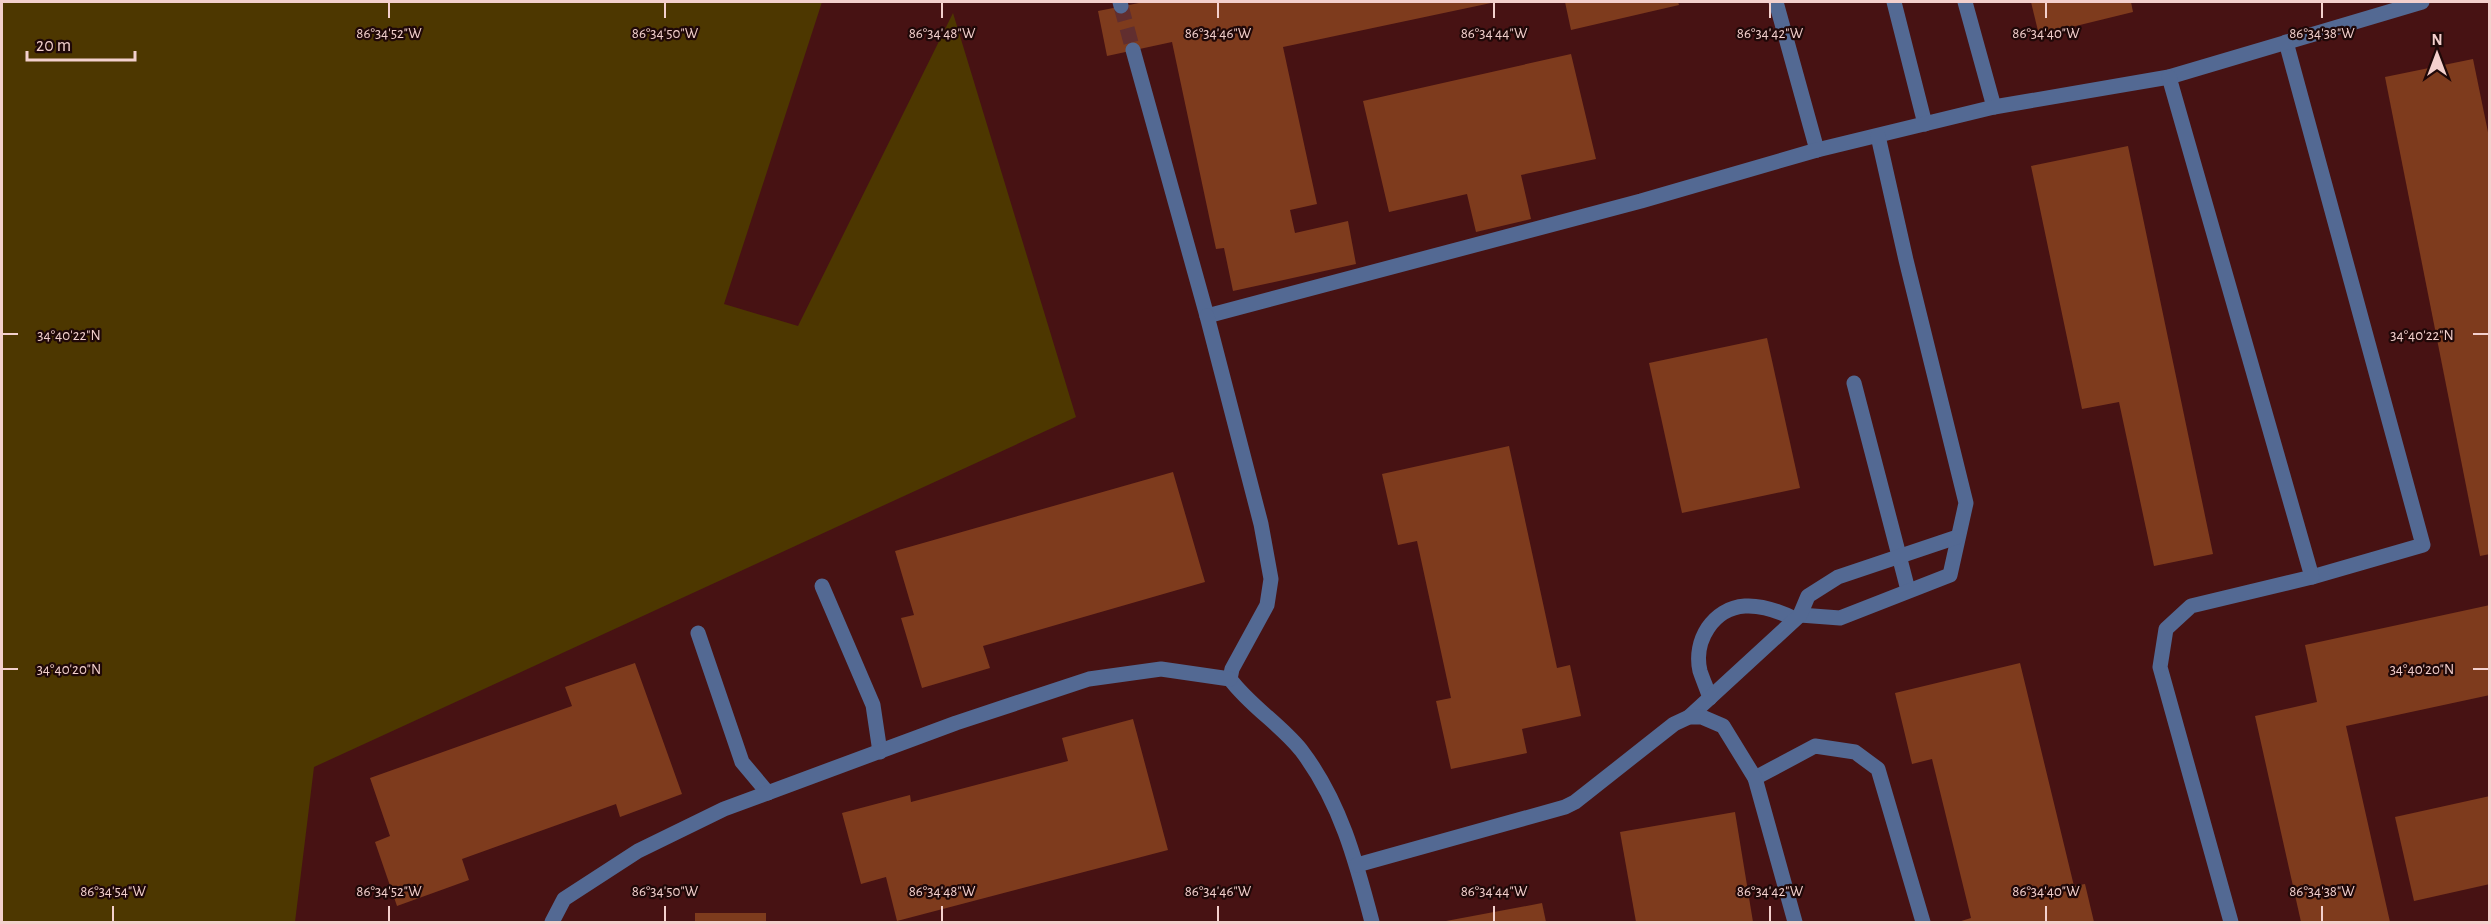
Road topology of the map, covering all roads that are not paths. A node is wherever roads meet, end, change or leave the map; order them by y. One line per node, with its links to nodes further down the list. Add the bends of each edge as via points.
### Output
1 (1776, 2): 11 (street)
2 (1894, 2): 9 (street)
3 (1965, 2): 8 (street)
4 (2422, 2): 5 (street)
5 (2286, 42): 7 (street); 16 (street, via 2423,545)
6 (1133, 50): 12 (street)
7 (2169, 77): 8 (street); 16 (street)
8 (1994, 107): 9 (street)
9 (1925, 124): 10 (street)
10 (1878, 136): 11 (street); 14 (street, via 1966,503)
11 (1817, 150): 12 (street)
12 (1207, 316): 21 (street, via 1261,524 1271,579 1267,605)
13 (1854, 383): 15 (street)
14 (1957, 537): 15 (street); 18 (street, via 1950,575)
15 (1898, 556): 18 (street); 19 (street, via 1838,577 1808,597)
16 (2312, 577): 32 (street, via 2191,606 2166,629 2160,668)
17 (822, 586): 24 (street, via 873,705)
18 (1908, 590): 19 (street, via 1839,618)
19 (1798, 617): 22 (street); 22 (street, via 1745,606 1718,615 1704,633 1700,648 1700,669)
20 (698, 633): 26 (street, via 742,762)
21 (1230, 679): 24 (street, via 1161,669 1089,680); 27 (street, via 1301,750 1340,814)
22 (1710, 698): 23 (street)
23 (1689, 717): 25 (street, via 1702,717 1723,726); 27 (street, via 1674,724 1565,807)
24 (880, 752): 26 (street)
25 (1755, 778): 30 (street); 31 (street, via 1815,746 1855,752 1878,768)
26 (768, 793): 28 (street, via 724,809 638,851 564,899)
27 (1358, 865): 29 (street)
28 (552, 922)
29 (1371, 922)
30 (1795, 922)
31 (1923, 922)
32 (2231, 922)

